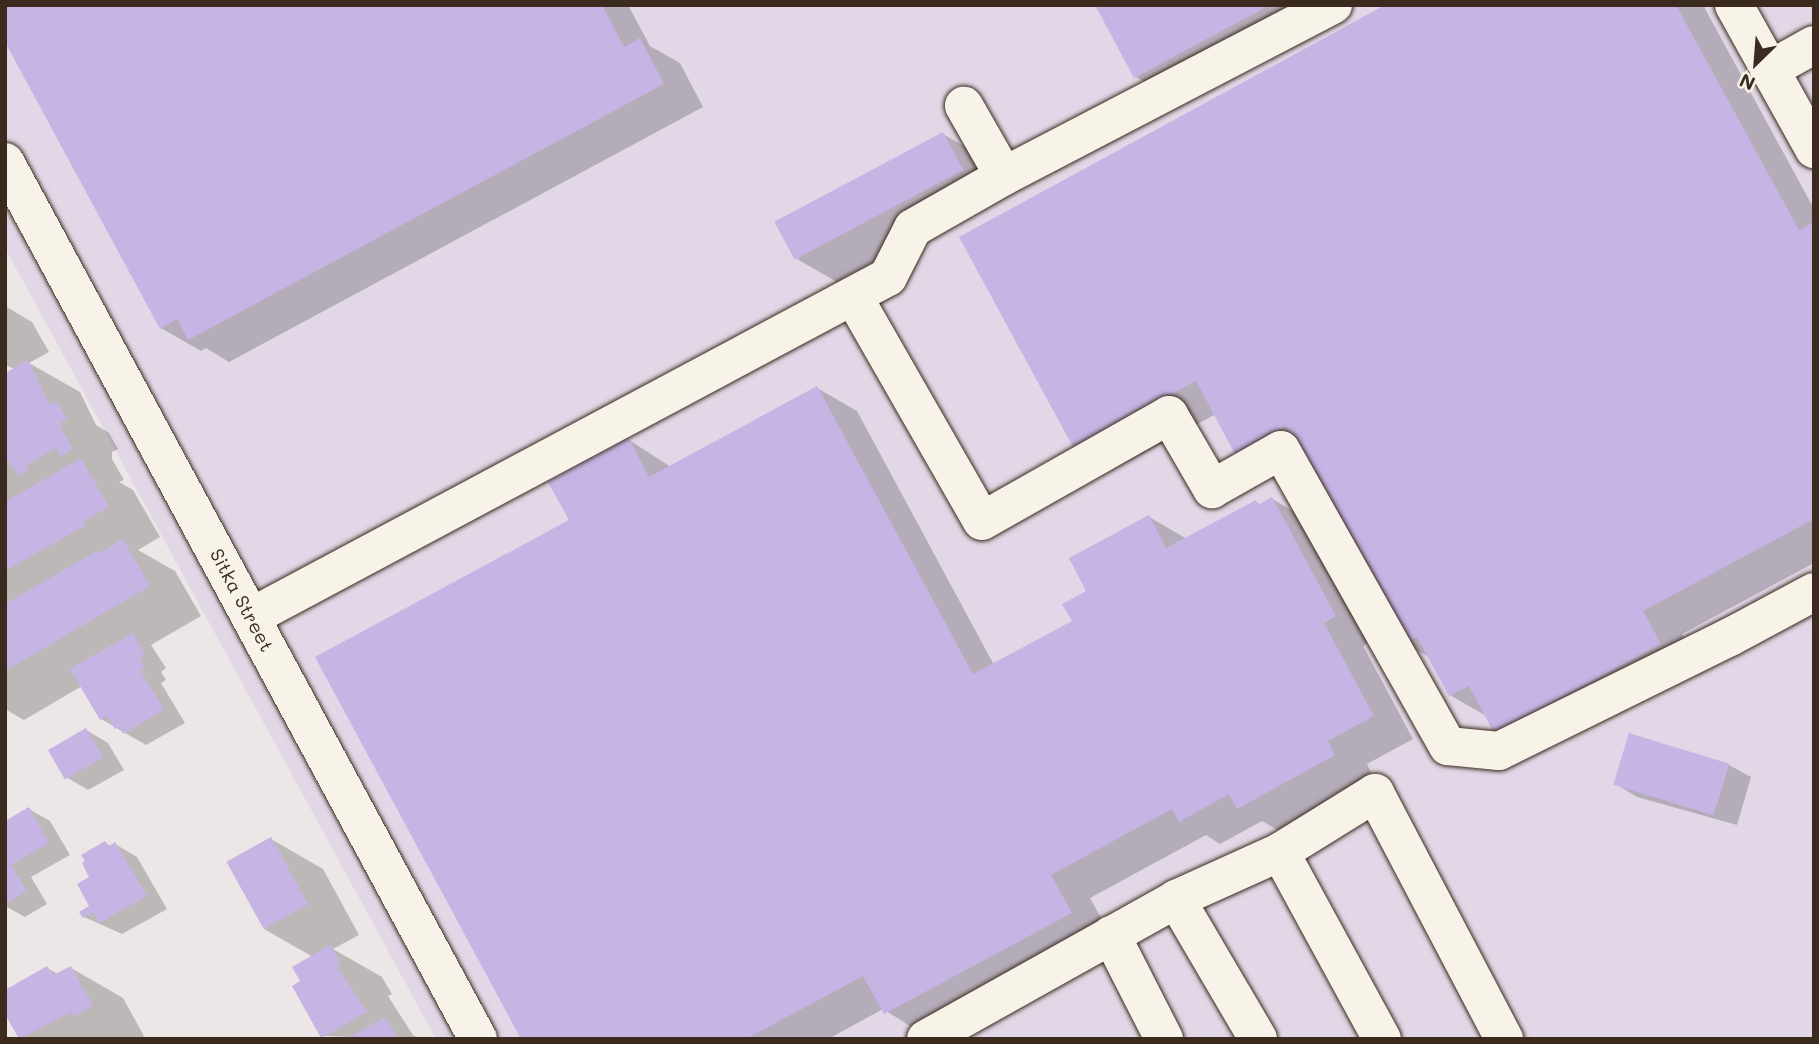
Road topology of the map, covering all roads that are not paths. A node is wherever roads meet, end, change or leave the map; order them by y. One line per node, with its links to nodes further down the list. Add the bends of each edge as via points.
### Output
1 (1333, 5): 8 (street)
2 (1734, 5): 4 (street)
3 (1814, 45): 4 (street)
4 (1769, 69): 6 (street)
5 (964, 106): 8 (street)
6 (1813, 145)
7 (5, 162): 11 (street, Sitka Street)
8 (1004, 176): 9 (street, via 913,228 888,277)
9 (853, 296): 10 (street, via 982,521 1169,415 1212,489 1281,450 1448,746 1499,751); 11 (street)
10 (1814, 592)
11 (251, 617): 15 (street, Sitka Street)
12 (1280, 852): 13 (street); 19 (street); 20 (street, via 1375,793)
13 (1176, 899): 14 (street); 18 (street)
14 (1111, 936): 16 (street); 17 (street)
15 (478, 1039)
16 (926, 1039)
17 (1164, 1039)
18 (1258, 1039)
19 (1382, 1039)
20 (1504, 1039)

